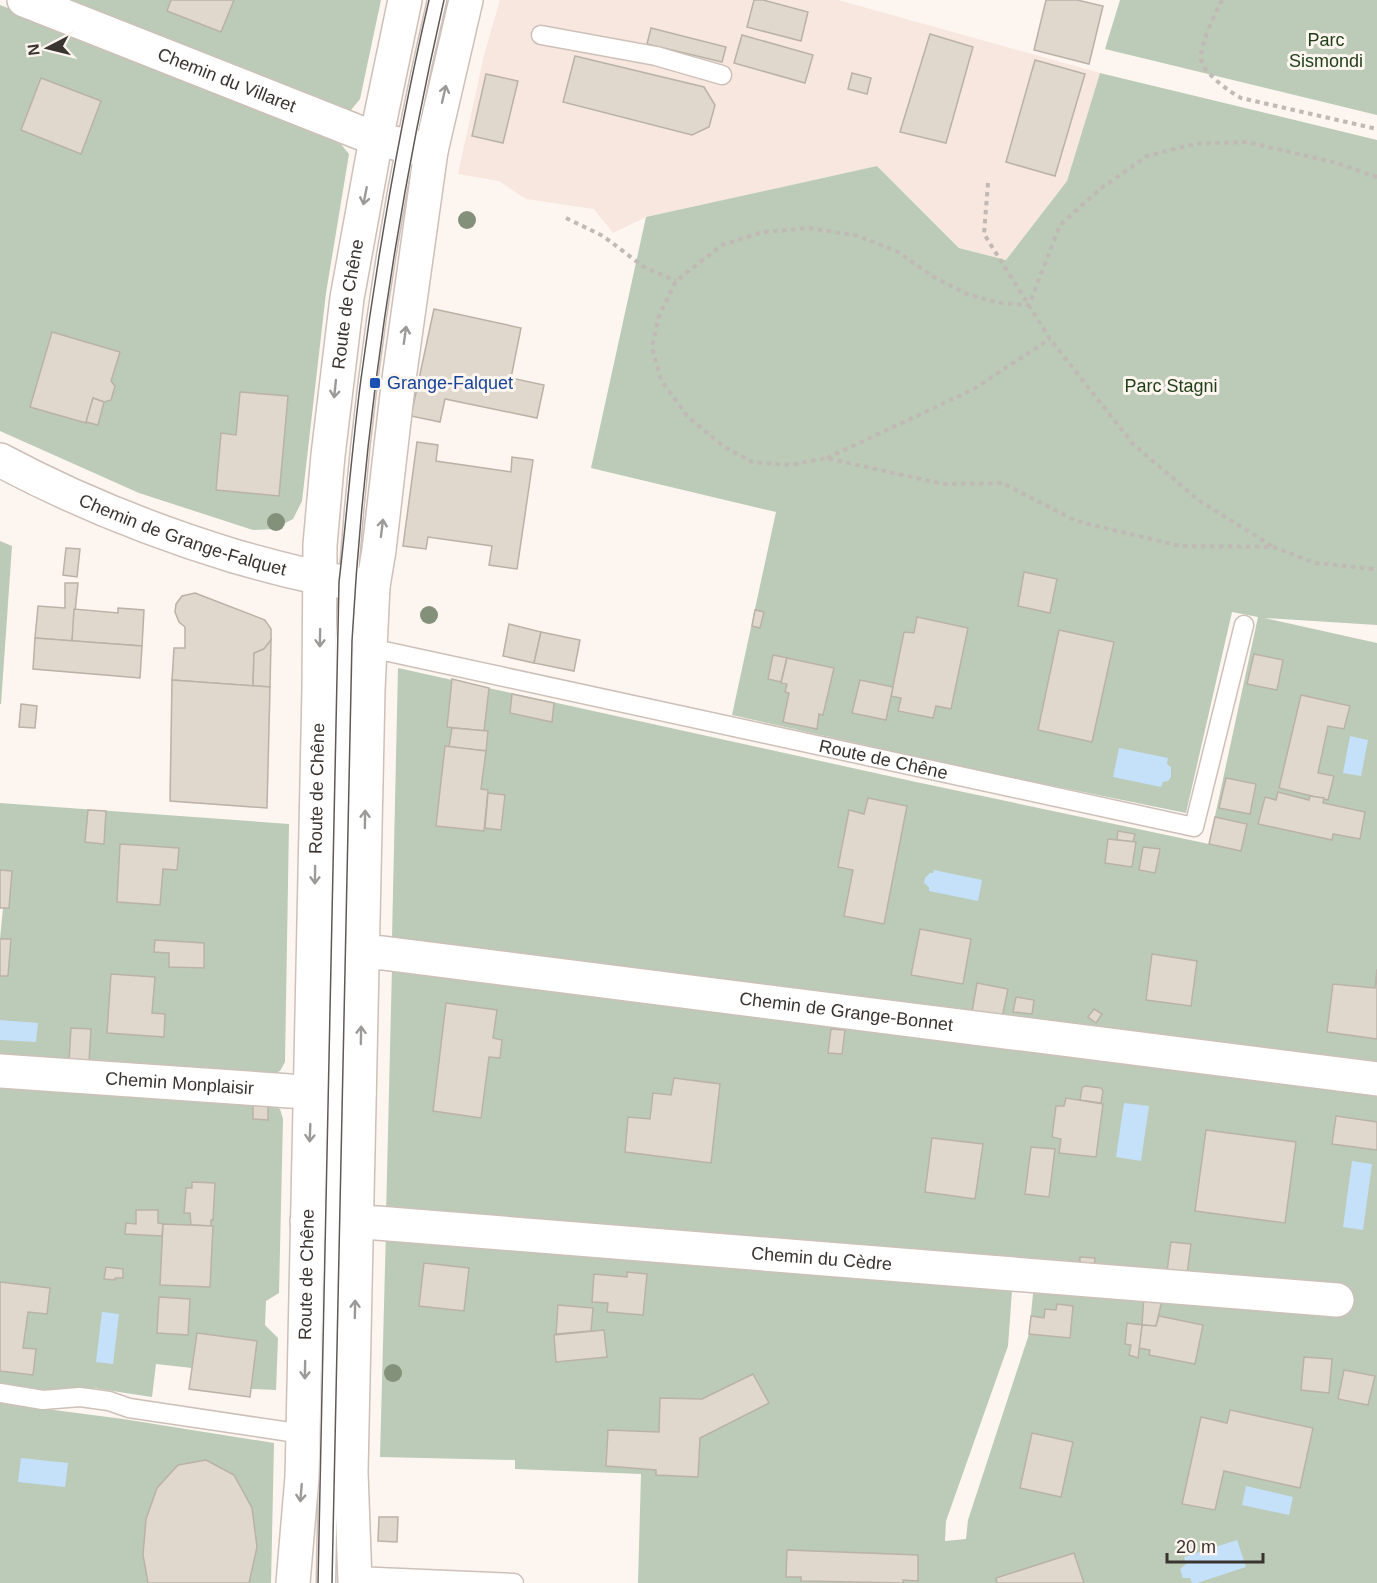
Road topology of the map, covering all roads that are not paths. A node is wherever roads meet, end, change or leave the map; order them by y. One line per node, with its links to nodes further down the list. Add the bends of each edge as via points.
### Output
1 (24, 0): 7 (main road, Chemin du Villaret)
2 (405, 0): 7 (main road, Route de Chêne)
3 (437, 0): 7 (lane)
4 (466, 0): 7 (main road, Route de Chêne, one-way to 4)
5 (541, 35): 6 (lane, via 656,56)
6 (722, 75)
7 (404, 146): 9 (main road, Route de Chêne, one-way to 9, via 351,275 336,378 325,487); 9 (main road, Route de Chêne, via 398,386 380,550)
8 (0, 460): 9 (main road, Chemin de Grange-Falquet, via 106,511 180,539)
9 (347, 583): 11 (main road, Route de Chêne); 12 (main road, Route de Chêne)
10 (1244, 625): 11 (lane, Route de Chêne, via 1194,827)
11 (369, 650): 12 (main road, Route de Chêne, one-way to 11)
12 (338, 951): 14 (main road, Chemin de Grange-Bonnet); 15 (main road, Route de Chêne); 15 (main road, Route de Chêne)
13 (0, 1071): 15 (main road, Chemin Monplaisir)
14 (1377, 1079)
15 (335, 1093): 16 (main road, Route de Chêne); 16 (main road, Route de Chêne, one-way to 16)
16 (332, 1222): 17 (main road, Chemin du Cèdre); 19 (main road, Route de Chêne, one-way to 19); 20 (main road, Route de Chêne, via 351,1472)
17 (1337, 1300)
18 (0, 1393): 19 (lane, via 43,1400 90,1398 129,1408)
19 (303, 1434): 21 (main road, Route de Chêne, one-way to 21)
20 (345, 1581): 22 (lane)
21 (293, 1583)
22 (514, 1583)

